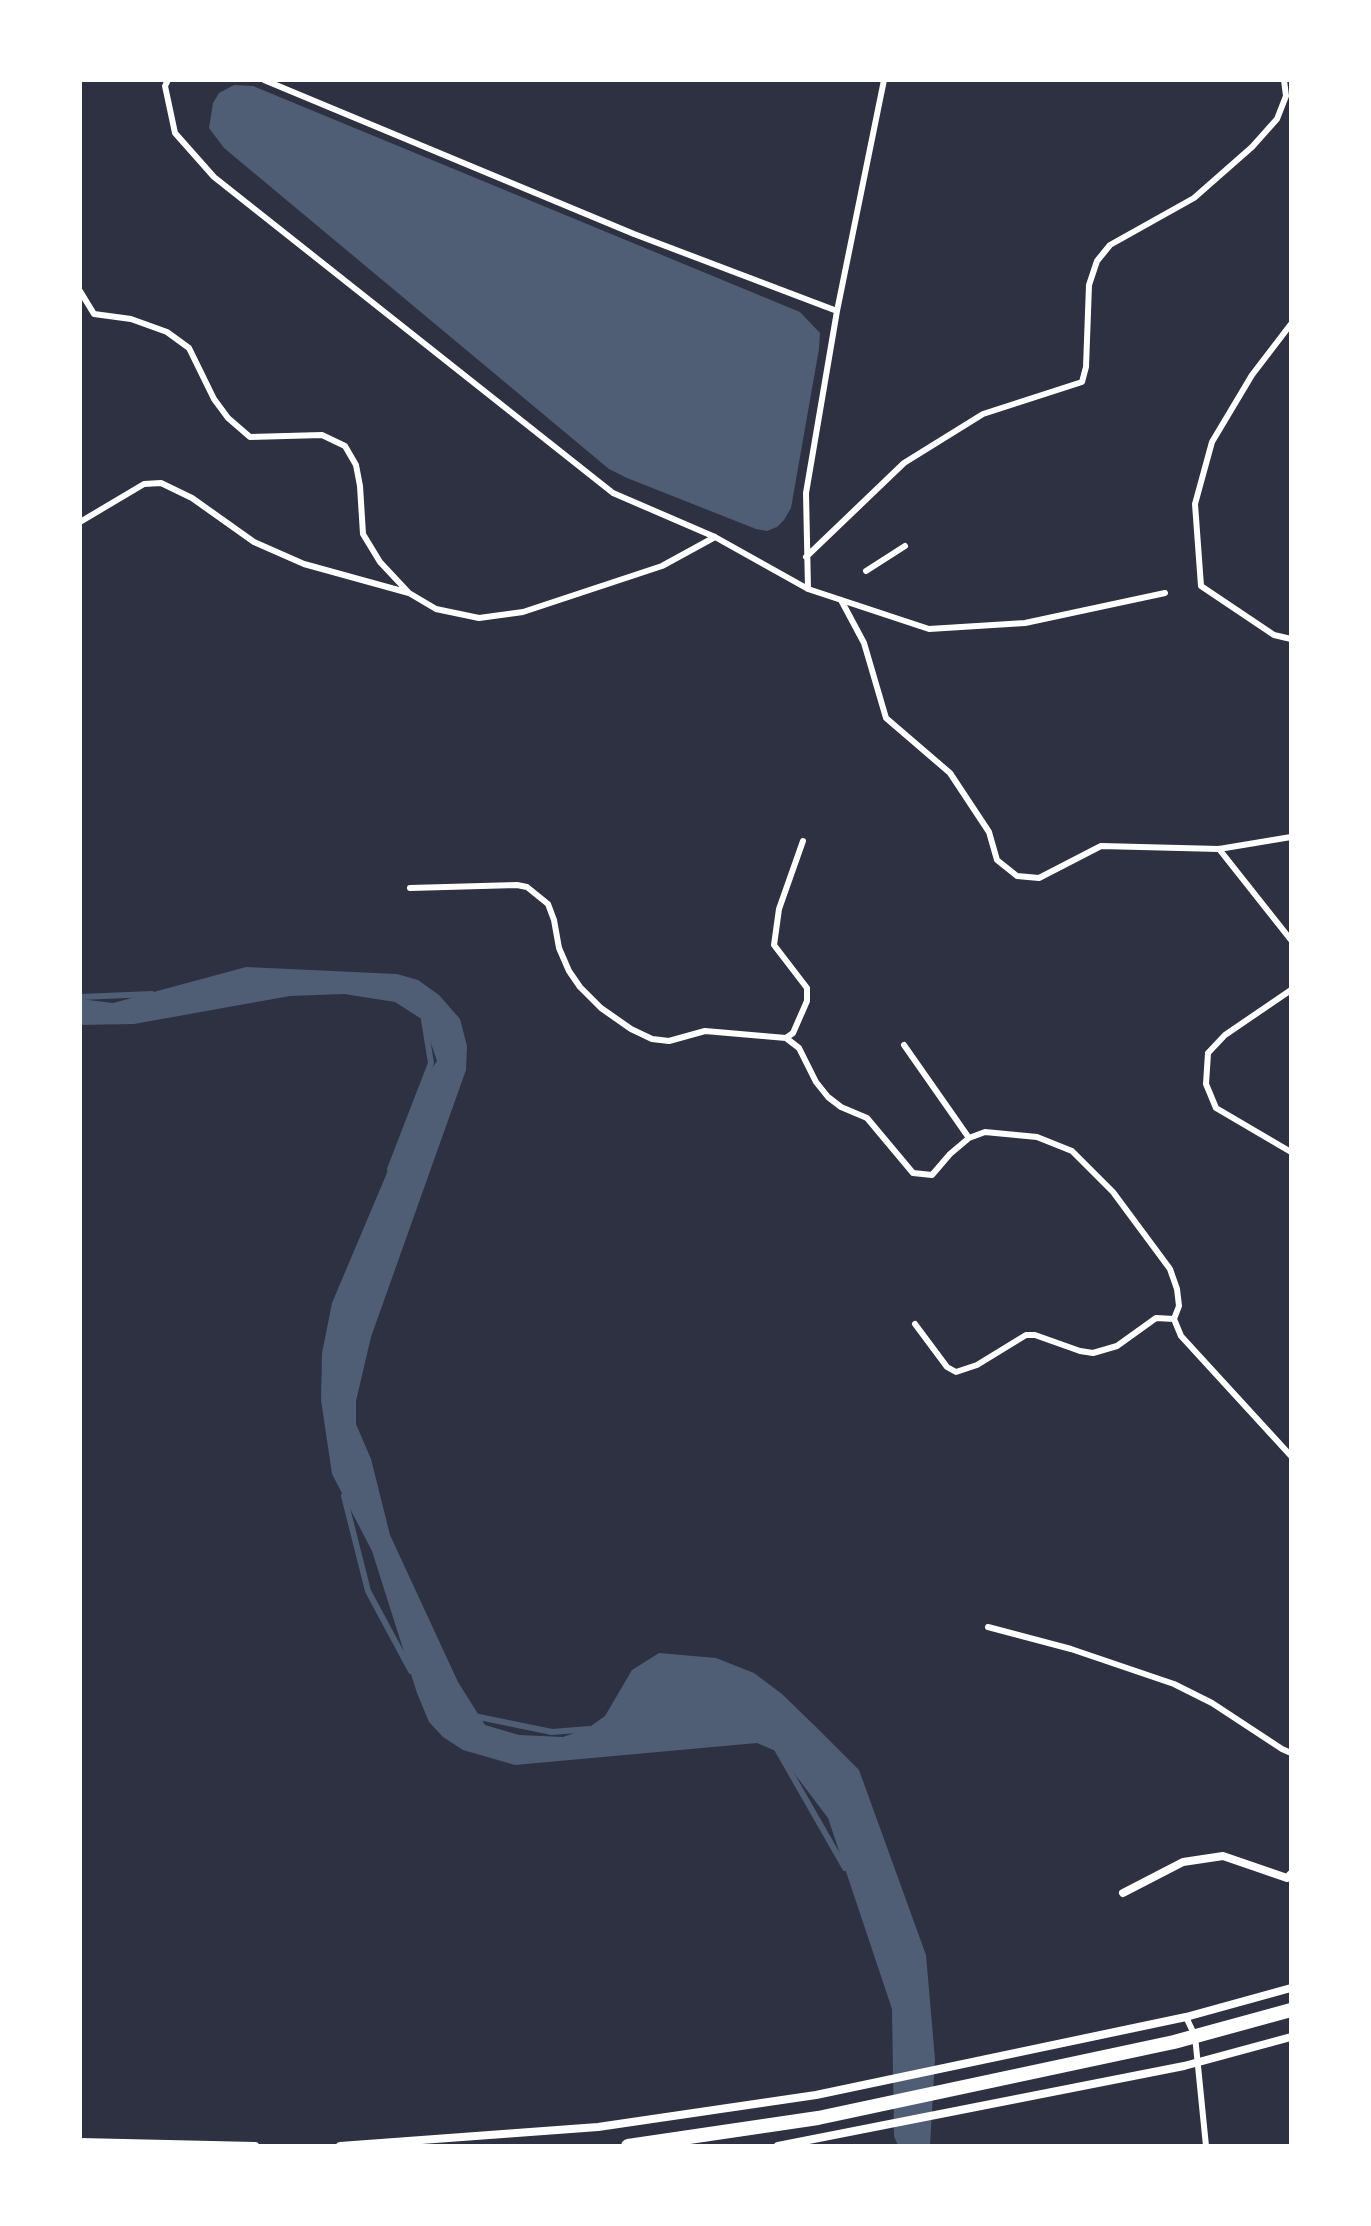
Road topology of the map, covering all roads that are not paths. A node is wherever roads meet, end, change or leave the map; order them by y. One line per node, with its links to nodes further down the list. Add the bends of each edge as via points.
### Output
1 (168, 80): 9 (lane, via 175,133 214,177 613,493)
2 (264, 80): 6 (lane, via 634,234)
3 (1284, 80): 11 (lane, via 1286,96 1277,119 1252,147 1194,198 1110,245 1097,261 1089,285 1082,382 983,414 904,463)
4 (882, 81): 6 (lane)
5 (80, 291): 14 (lane, via 94,314 131,319 167,332 189,348 214,399 250,437 322,435 345,446 356,465 363,534)
6 (837, 311): 11 (lane, via 806,493)
7 (1291, 324): 17 (lane, via 1252,375 1212,442 1195,504 1201,586 1274,635)
8 (80, 522): 14 (lane, via 144,484 161,483 254,542 304,564)
9 (715, 537): 13 (lane); 14 (lane, via 662,566 523,612 479,618 436,609)
10 (905, 546): 12 (lane)
11 (806, 557): 13 (lane)
12 (866, 571)
13 (808, 589): 16 (lane)
14 (409, 593)
15 (1165, 593): 16 (lane, via 1025,623 929,629)
16 (841, 600): 20 (lane, via 864,643 886,718 950,773 989,832 997,860 1017,876 1039,878 1101,846)
17 (1291, 639)
18 (1291, 837): 20 (lane)
19 (803, 841): 24 (lane, via 779,909 774,945 807,988 807,1001)
20 (1219, 849): 22 (lane)
21 (410, 888): 24 (lane, via 527,887 548,904 559,948 580,987 601,1008 652,1039 669,1041 705,1031)
22 (1291, 940)
23 (1291, 990): 27 (lane, via 1225,1035 1208,1053 1206,1084 1216,1108)
24 (786, 1038): 26 (lane, via 799,1048 828,1097 867,1118 913,1173 932,1175)
25 (904, 1045): 26 (lane)
26 (969, 1138): 28 (lane, via 985,1132 1037,1137 1072,1151 1113,1192 1170,1269 1179,1306)
27 (1291, 1152)
28 (1174, 1319): 29 (lane, via 1156,1318 1117,1346 1093,1353 1026,1335 956,1372); 30 (lane, via 1181,1336)
29 (915, 1324)
30 (1291, 1456)
31 (988, 1627): 32 (lane, via 1174,1684)
32 (1291, 1753)
33 (1291, 1874): 34 (street, via 1287,1878 1223,1856 1183,1862)
34 (1123, 1893)
35 (1291, 1988): 37 (street)
36 (1291, 2010): 38 (street)
37 (1186, 2017): 38 (lane); 43 (street, via 816,2095 598,2127)
38 (1195, 2036): 40 (lane); 44 (street, via 818,2118)
39 (1291, 2037): 40 (street)
40 (1197, 2063): 45 (street); 46 (lane)
41 (80, 2142): 42 (street)
42 (255, 2146)
43 (340, 2146)
44 (628, 2146)
45 (778, 2146)
46 (1206, 2146)

